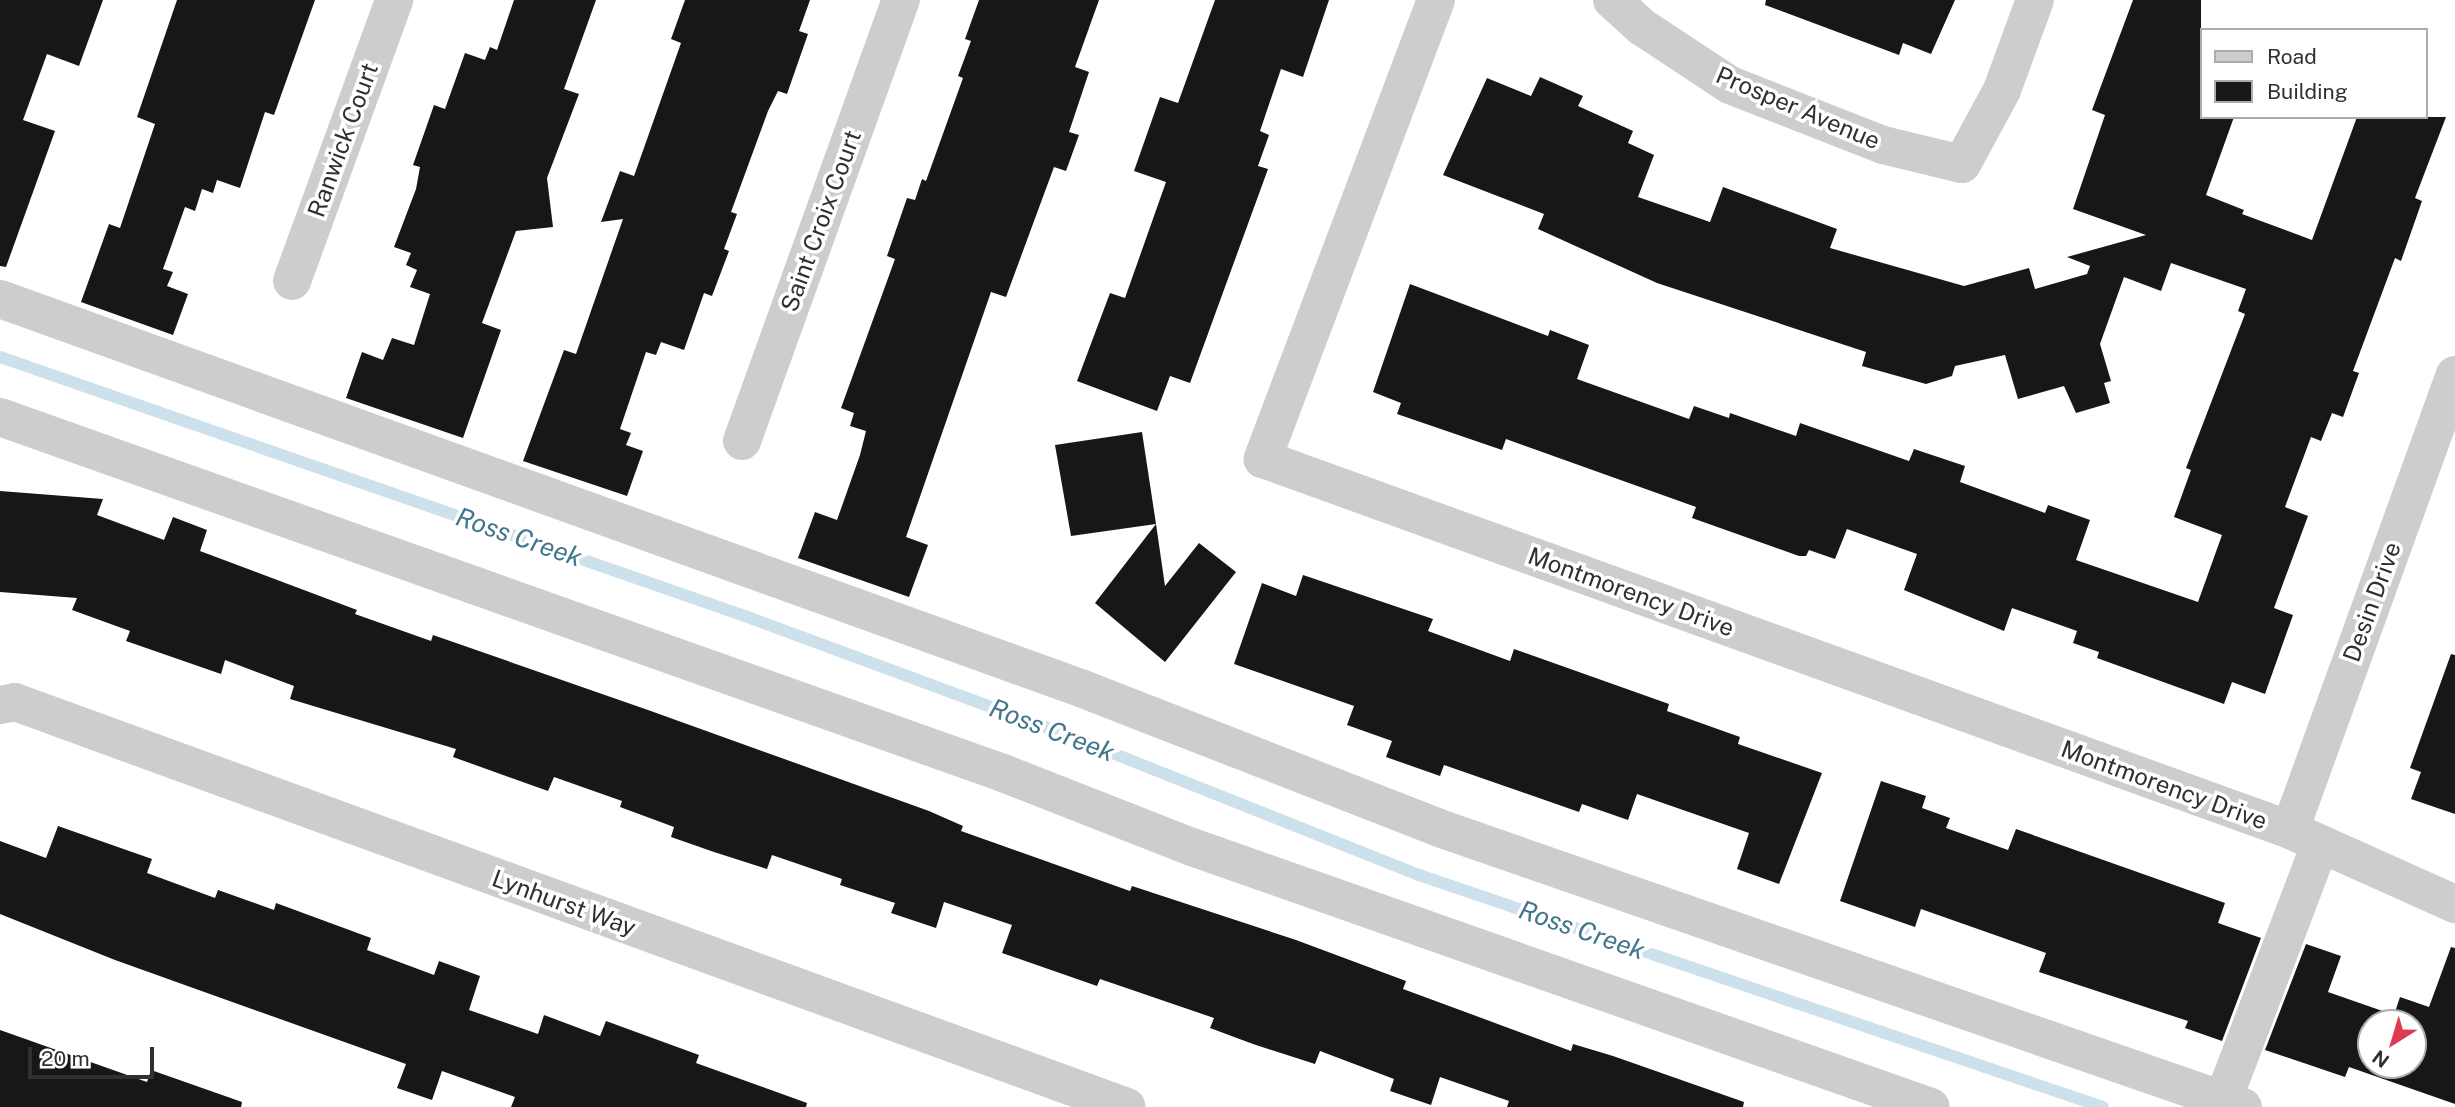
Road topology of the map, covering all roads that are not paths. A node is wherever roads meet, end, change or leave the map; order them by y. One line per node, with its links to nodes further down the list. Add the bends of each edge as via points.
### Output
1 (394, 0): 6 (street, Ranwick Court)
2 (901, 0): 10 (street, Saint Croix Court)
3 (1437, 0): 12 (street, Montmorency Drive, via 1263,459)
4 (1612, 0): 5 (street, Prosper Avenue, via 1642,27 1730,85 1883,145 1962,164 2001,90)
5 (2035, 0)
6 (292, 281)
7 (0, 299): 15 (street, via 1019,666 1439,828)
8 (2455, 375): 12 (street, Desin Drive)
9 (0, 417): 17 (street, via 1003,773 1192,847)
10 (741, 442)
11 (0, 705): 14 (street, Lynhurst Way, via 15,702)
12 (2305, 837): 13 (street, Montmorency Drive); 15 (street, Desin Drive)
13 (2455, 904)
14 (1068, 1097): 16 (street, Lynhurst Way)
15 (2233, 1103)
16 (1127, 1107)
17 (1931, 1107)

